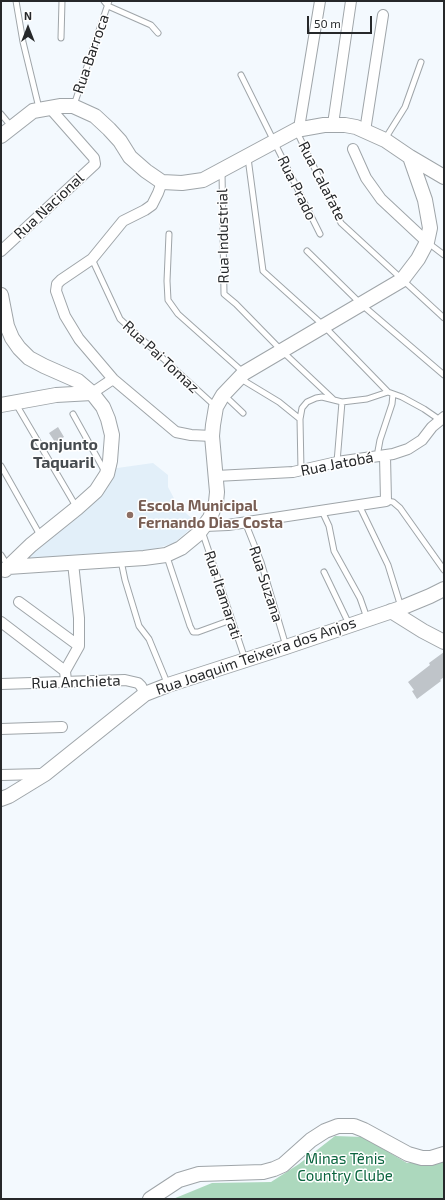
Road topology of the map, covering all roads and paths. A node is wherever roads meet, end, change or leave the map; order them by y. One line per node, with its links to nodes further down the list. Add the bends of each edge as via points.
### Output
1 (16, 1): 13 (lane, via 23,42)
2 (62, 1): 9 (lane)
3 (104, 1): 6 (lane)
4 (320, 1): 17 (street)
5 (350, 1): 15 (street)
6 (109, 4): 8 (lane, via 151,25); 12 (lane, Rua Barroca)
7 (383, 15): 18 (street)
8 (158, 33)
9 (61, 38)
10 (421, 62): 20 (lane, via 405,106)
11 (241, 75): 21 (lane, Rua Prado)
12 (73, 106): 13 (street); 27 (street, via 95,116 138,164)
13 (44, 108): 16 (street, via 28,114); 31 (street, Rua Nacional, via 94,158 95,164)
14 (1, 114): 16 (lane)
15 (334, 124): 17 (street); 18 (street)
16 (12, 127): 19 (street)
17 (298, 129): 21 (street); 35 (lane, Rua Calafate, via 341,223)
18 (365, 131): 20 (street)
19 (1, 136)
20 (385, 140): 24 (street)
21 (274, 141): 23 (street); 29 (lane, Rua Prado)
22 (353, 149): 30 (street, via 366,178 381,199)
23 (248, 155): 25 (street); 39 (lane, via 263,271)
24 (410, 157): 26 (street); 30 (street, via 429,215)
25 (222, 169): 27 (street, via 203,180); 40 (lane, Rua Industrial, via 224,294)
26 (444, 177)
27 (162, 182): 34 (street, via 152,205 123,221)
28 (169, 234): 41 (lane, via 166,282 168,300 178,314)
29 (320, 234)
30 (427, 242): 33 (lane); 35 (street)
31 (1, 251)
32 (307, 251): 37 (lane)
33 (444, 255)
34 (92, 260): 43 (street, via 61,280 55,288 65,316 79,339); 50 (lane, Rua Pai Tomaz, via 120,319)
35 (402, 280): 37 (street); 38 (lane, Rua Calafate)
36 (1, 295): 44 (street, via 7,326 19,348 29,358 78,381)
37 (361, 304): 39 (street); 42 (lane)
38 (444, 318)
39 (323, 325): 40 (street); 45 (lane)
40 (281, 350): 41 (street); 47 (lane, Rua Industrial)
41 (241, 375): 46 (street); 53 (lane)
42 (444, 375)
43 (113, 379): 44 (street); 55 (street, via 176,432)
44 (92, 393): 49 (street, via 72,393); 60 (street, via 103,407 111,428 112,452)
45 (391, 393): 48 (lane); 54 (lane); 56 (lane, via 392,404 378,451)
46 (223, 395): 50 (street); 52 (lane)
47 (333, 399): 48 (lane); 53 (lane, via 322,396 307,402 302,408)
48 (342, 402): 57 (lane)
49 (8, 403): 64 (lane)
50 (216, 407): 55 (street)
51 (73, 414): 60 (lane)
52 (243, 414)
53 (300, 419): 59 (lane)
54 (442, 419): 56 (street, Rua Jatobá, via 412,447)
55 (212, 436): 61 (street)
56 (382, 456): 57 (street, Rua Jatobá); 62 (street)
57 (338, 462): 59 (street, Rua Jatobá)
58 (1, 466): 68 (lane)
59 (301, 470): 61 (street, Rua Jatobá)
60 (107, 474): 64 (street, via 96,491)
61 (216, 476): 67 (street, via 214,510)
62 (386, 501): 63 (street); 73 (lane, via 393,502 400,508)
63 (359, 505): 65 (street); 78 (lane, via 388,565)
64 (77, 508): 68 (street)
65 (322, 510): 66 (street); 79 (lane, via 329,526 334,551 360,598)
66 (245, 522): 67 (street); 85 (lane, Rua Suzana, via 261,562)
67 (203, 528): 70 (street, via 181,548); 80 (lane, Rua Itamarati)
68 (41, 536): 74 (street)
69 (1, 555): 74 (lane)
70 (166, 555): 71 (street); 80 (lane, via 193,632)
71 (120, 560): 72 (street); 90 (lane, via 140,626 149,639)
72 (73, 563): 74 (street); 84 (street, via 79,618)
73 (444, 570)
74 (5, 571)
75 (324, 572): 82 (lane)
76 (444, 588): 78 (street, Rua Joaquim Teixeira dos Anjos)
77 (19, 602): 84 (street)
78 (396, 609): 79 (street, Rua Joaquim Teixeira dos Anjos); 83 (street, via 423,632)
79 (367, 618): 82 (street, Rua Joaquim Teixeira dos Anjos)
80 (232, 620): 86 (lane, Rua Itamarati)
81 (1, 622): 87 (street)
82 (350, 625): 85 (street, Rua Joaquim Teixeira dos Anjos)
83 (444, 642)
84 (79, 646): 87 (street)
85 (286, 647): 86 (street, Rua Joaquim Teixeira dos Anjos)
86 (245, 659): 90 (street, Rua Joaquim Teixeira dos Anjos)
87 (65, 671): 88 (street)
88 (66, 682): 89 (street, Rua Anchieta); 91 (street, Rua Anchieta, via 125,680 138,683)
89 (1, 684)
90 (168, 685): 91 (street, Rua Joaquim Teixeira dos Anjos)
91 (145, 694): 94 (street, Rua Joaquim Teixeira dos Anjos)
92 (62, 727): 93 (street)
93 (1, 729)
94 (45, 774): 95 (street); 96 (street, Rua Joaquim Teixeira dos Anjos)
95 (1, 775)
96 (1, 799)
97 (444, 1154): 98 (street, via 422,1158 408,1154 354,1126 338,1126 310,1140 274,1169 200,1174 179,1180)
98 (150, 1199)

